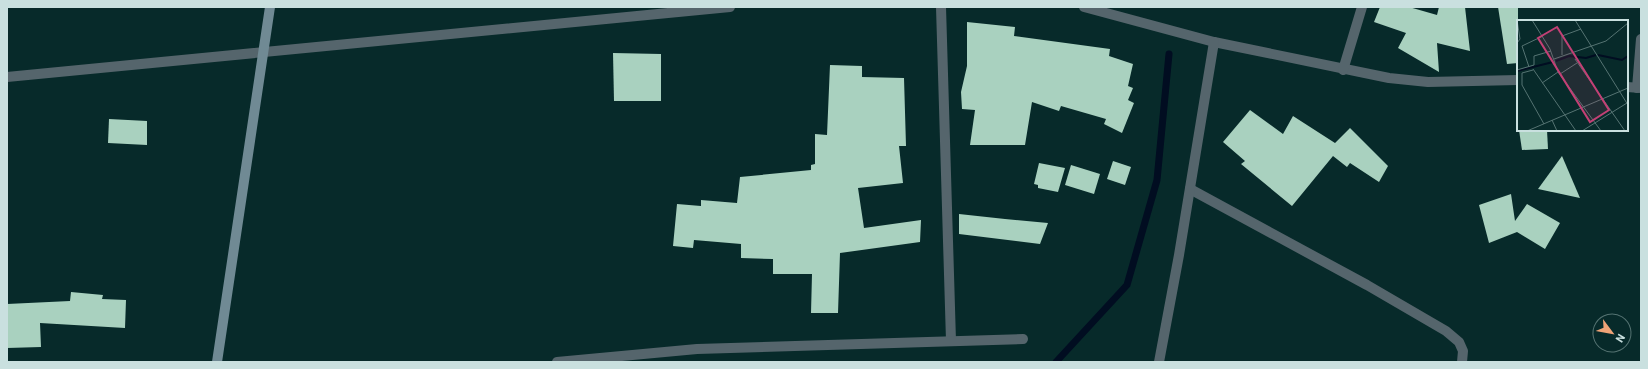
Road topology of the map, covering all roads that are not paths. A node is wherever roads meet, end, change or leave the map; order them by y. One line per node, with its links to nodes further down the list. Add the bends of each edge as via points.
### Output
1 (270, 7): 8 (main road)
2 (730, 7): 8 (street)
3 (941, 7): 15 (street)
4 (1084, 7): 7 (street)
5 (1362, 7): 9 (street)
6 (1641, 39): 12 (street)
7 (1214, 42): 9 (street); 13 (street)
8 (263, 51): 10 (street); 16 (main road)
9 (1343, 70): 11 (street, via 1428,82)
10 (7, 77)
11 (1517, 80)
12 (1635, 88)
13 (1190, 189): 18 (street); 19 (street, via 1446,331 1459,342 1463,351)
14 (1023, 339): 15 (street)
15 (951, 341): 17 (street, via 697,348)
16 (217, 362)
17 (556, 362)
18 (1159, 362)
19 (1462, 362)

